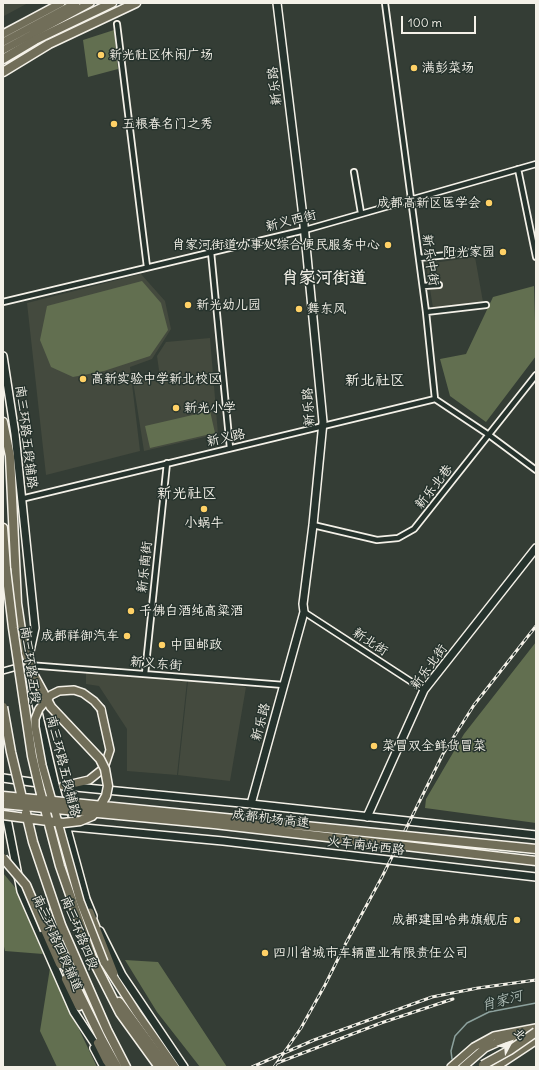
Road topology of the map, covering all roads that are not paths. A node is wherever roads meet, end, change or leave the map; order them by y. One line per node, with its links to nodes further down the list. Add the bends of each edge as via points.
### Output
1 (61, 3): 9 (main road)
2 (76, 3): 10 (main road)
3 (90, 3): 11 (main road)
4 (112, 3): 12 (highway, via 35,40)
5 (136, 3): 13 (highway, via 49,44)
6 (277, 3): 19 (main road, 新乐路)
7 (385, 3): 17 (street, 新乐中街)
8 (117, 24): 24 (street)
9 (3, 34)
10 (3, 42)
11 (3, 50)
12 (3, 59)
13 (3, 72)
14 (536, 164): 15 (street, 新义西街)
15 (518, 169): 17 (street, 新义西街); 22 (street)
16 (354, 172): 18 (street)
17 (411, 198): 18 (street, 新义西街); 23 (street, 新乐中街)
18 (361, 213): 19 (street, 新义西街)
19 (304, 230): 20 (street, 新义西街); 34 (main road, 新乐路)
20 (211, 252): 24 (street, 新义西街); 36 (street)
21 (474, 252): 23 (street)
22 (536, 257)
23 (419, 258): 26 (street, 新乐中街)
24 (147, 267): 27 (street, 新义西街)
25 (438, 285): 26 (street)
26 (423, 286): 29 (street, 新乐中街)
27 (3, 302)
28 (486, 305): 29 (street)
29 (426, 312): 32 (street, 新乐中街)
30 (3, 356): 39 (main road, 南三环路五段辅路, via 15,434)
31 (536, 375): 35 (street, 新乐北巷)
32 (435, 399): 34 (street, 新义路); 35 (street)
33 (3, 422): 59 (highway, bridge, via 10,456 15,586 19,624 26,653 33,674 51,707 100,759 108,786 98,810 80,821 63,823)
34 (322, 427): 36 (street, 新义路); 40 (main road, 新乐路)
35 (489, 434): 38 (street); 40 (street, 新乐北巷, via 414,530 398,538 377,540)
36 (230, 448): 37 (street, 新义路)
37 (167, 463): 39 (street, 新义路); 46 (street, 新乐南街)
38 (536, 470)
39 (21, 499): 44 (main road, 南三环路五段辅路, via 35,628)
40 (313, 525): 43 (main road, 新乐路)
41 (3, 528): 55 (highway, 南三环路五段, bridge, via 12,628 32,756)
42 (536, 548): 48 (main road, 新乐北街)
43 (304, 612): 47 (main road, 新乐路); 48 (street, 新北街)
44 (27, 665): 45 (street, 新义东街); 46 (street, 新义东街); 51 (main road, 南三环路五段辅路)
45 (3, 671)
46 (145, 674): 47 (street, 新义东街)
47 (284, 685): 56 (main road, 新乐路)
48 (424, 690): 58 (main road, 新乐北街)
49 (3, 707): 67 (highway, 南三环路四段, bridge, via 33,842)
50 (3, 778): 51 (main road)
51 (55, 785): 52 (main road); 60 (main road, 南三环路五段辅路)
52 (63, 786): 56 (main road); 69 (main road, bridge, via 89,780 104,768 110,750 101,709 83,693 74,690 59,691 51,695 39,709 35,727 42,765 80,901 104,962)
53 (3, 796): 62 (highway, 成都机场高速, bridge)
54 (3, 804): 64 (highway, 成都机场高速, bridge, via 214,824)
55 (43, 804): 68 (highway, 南三环路四段, bridge, via 60,866 92,958)
56 (251, 804): 58 (main road)
57 (3, 809): 59 (main road)
58 (366, 817): 61 (main road)
59 (4, 818): 60 (main road, 火车南站西路); 74 (main road, 南三环路四段辅道, via 21,891 74,1012)
60 (66, 826): 65 (main road, 火车南站西路); 66 (main road)
61 (536, 835)
62 (536, 849)
63 (3, 858): 74 (highway, bridge, via 26,885 70,989)
64 (536, 861)
65 (536, 876)
66 (90, 912): 69 (main road, via 115,974); 80 (main road, via 122,975)
67 (58, 924): 75 (highway, via 56,939 65,965); 76 (highway, 南三环路四段)
68 (105, 984): 77 (highway, 南三环路四段, via 120,1013); 78 (highway, 南三环路四段)
69 (137, 1013): 79 (main road)
70 (536, 1028): 81 (main road, via 494,1036 474,1047)
71 (536, 1032): 83 (highway, bridge)
72 (536, 1035): 82 (main road, via 505,1039 485,1048)
73 (536, 1040): 84 (highway)
74 (107, 1065)
75 (117, 1067)
76 (126, 1067)
77 (158, 1067)
78 (167, 1067)
79 (175, 1067)
80 (184, 1067)
81 (451, 1067)
82 (463, 1067)
83 (480, 1067)
84 (495, 1067)

